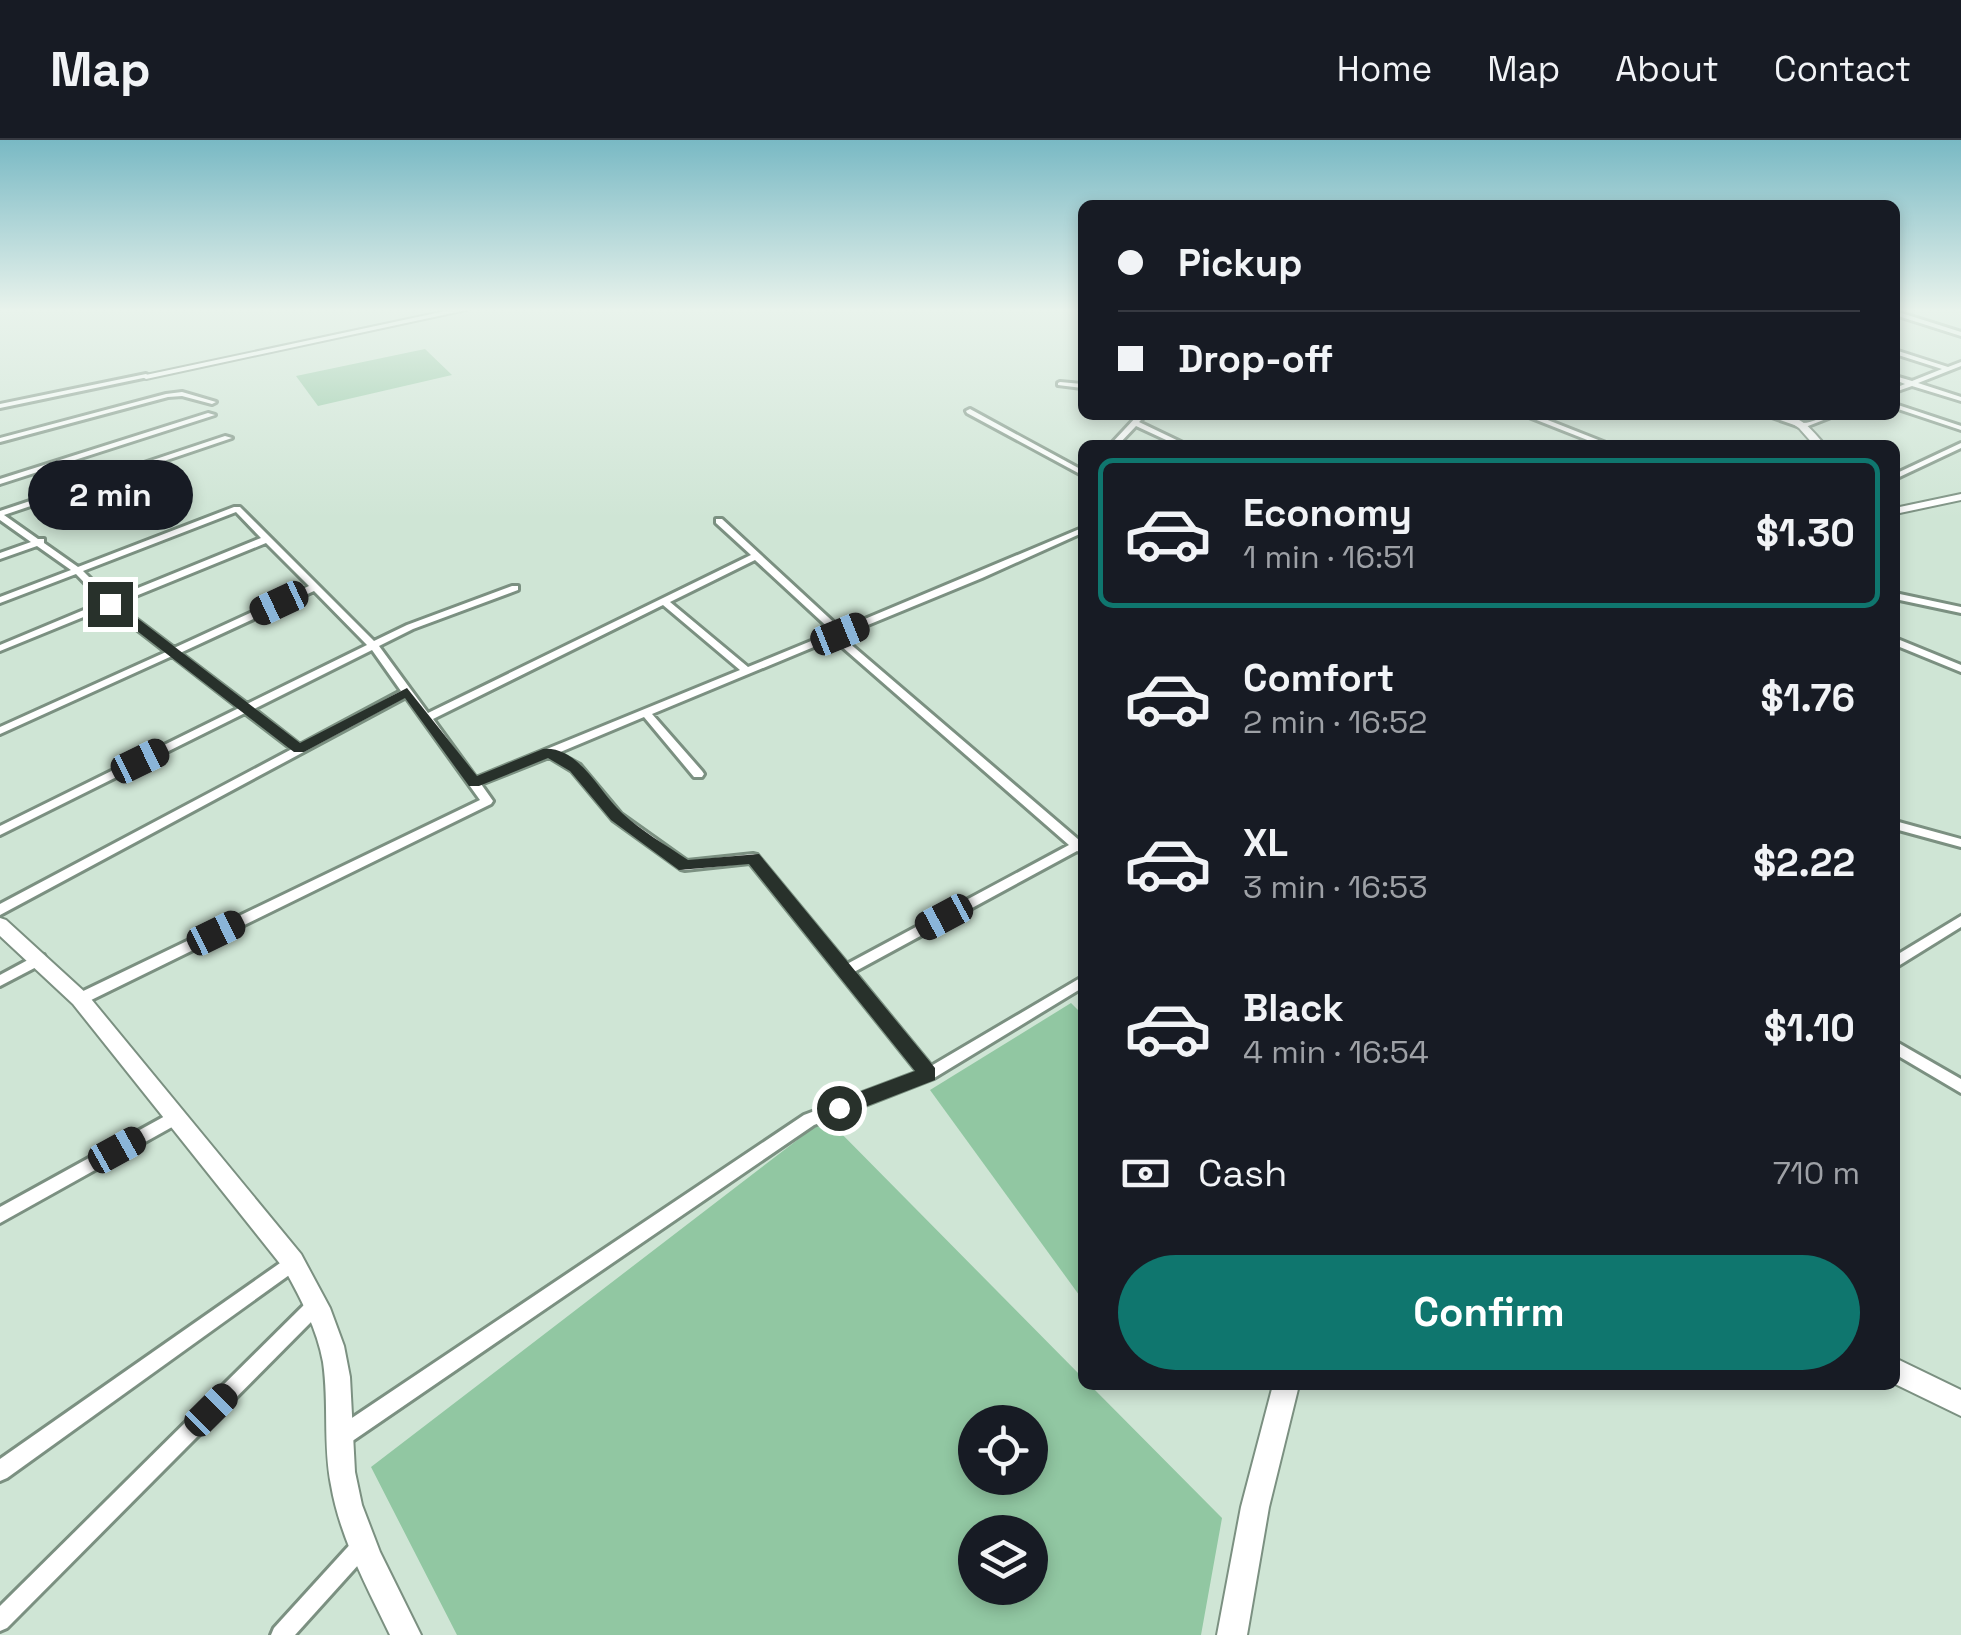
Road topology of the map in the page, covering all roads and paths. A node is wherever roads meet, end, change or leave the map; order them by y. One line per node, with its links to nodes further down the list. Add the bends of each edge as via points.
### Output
1 (133, 379): 10 (street)
2 (1900, 379): 4 (street)
3 (1923, 379): 4 (street)
4 (1912, 383): 7 (street); 8 (street)
5 (1060, 384): 6 (street)
6 (1078, 386)
7 (1900, 388)
8 (1961, 399)
9 (212, 402): 23 (street, via 168,394)
10 (0, 406)
11 (1900, 408): 21 (street)
12 (970, 411): 29 (street)
13 (211, 415): 31 (street)
14 (1138, 420): 19 (street)
15 (1541, 420): 26 (street)
16 (1785, 420): 20 (street)
17 (1794, 420): 20 (street)
18 (1819, 420): 20 (street)
19 (1135, 423): 24 (street); 25 (street)
20 (1803, 426): 27 (street)
21 (1961, 428)
22 (228, 438): 34 (street)
23 (0, 440)
24 (1119, 440)
25 (1172, 440)
26 (1594, 440)
27 (1816, 440)
28 (1961, 445): 30 (street)
29 (1078, 472)
30 (1900, 475)
31 (0, 482)
32 (1961, 496): 33 (street)
33 (1900, 509)
34 (0, 515): 38 (street)
35 (718, 522): 40 (street)
36 (1078, 532): 49 (street)
37 (267, 539): 41 (street, via 237,509); 42 (street); 47 (street)
38 (41, 541): 39 (street); 41 (street)
39 (0, 556)
40 (756, 556): 46 (street); 49 (street)
41 (77, 570): 45 (street); 47 (street)
42 (314, 587): 51 (street); 53 (street)
43 (514, 588): 51 (street)
44 (1900, 597): 48 (street)
45 (0, 600)
46 (664, 601): 55 (street); 59 (street)
47 (110, 604): 52 (street); 53 (street)
48 (1961, 610)
49 (837, 634): 55 (street); 67 (street)
50 (1900, 643): 54 (street)
51 (372, 645): 56 (street); 57 (street)
52 (0, 648)
53 (172, 652): 57 (street); 60 (street)
54 (1961, 669)
55 (747, 671): 58 (street)
56 (407, 692): 59 (street); 61 (street)
57 (246, 708): 61 (street); 66 (street)
58 (646, 712): 62 (street); 63 (street)
59 (426, 718): 64 (street)
60 (0, 731)
61 (299, 749): 70 (street)
62 (548, 752): 64 (street); 75 (street, via 576,768 617,817 685,866 753,858)
63 (698, 774)
64 (474, 783): 78 (street, via 487,800)
65 (1900, 826): 68 (street)
66 (0, 831)
67 (1078, 843)
68 (1961, 843)
69 (1078, 848): 75 (street)
70 (0, 910)
71 (1961, 921): 74 (street)
72 (0, 925): 73 (street)
73 (39, 958): 76 (street); 78 (street)
74 (1900, 959)
75 (845, 971): 80 (street)
76 (0, 981)
77 (1078, 984): 80 (street)
78 (80, 999): 82 (street)
79 (1900, 1050): 81 (street)
80 (929, 1074): 89 (street, via 809,1120)
81 (1961, 1087)
82 (176, 1117): 83 (street); 84 (street)
83 (0, 1215)
84 (293, 1262): 85 (street); 90 (street)
85 (317, 1304): 89 (street, via 337,1374); 92 (street)
86 (1900, 1372): 88 (street)
87 (1285, 1390): 95 (street)
88 (1961, 1403)
89 (338, 1439): 91 (street)
90 (0, 1470)
91 (362, 1546): 93 (street); 94 (street)
92 (0, 1622)
93 (281, 1635)
94 (406, 1635)
95 (1232, 1635)

